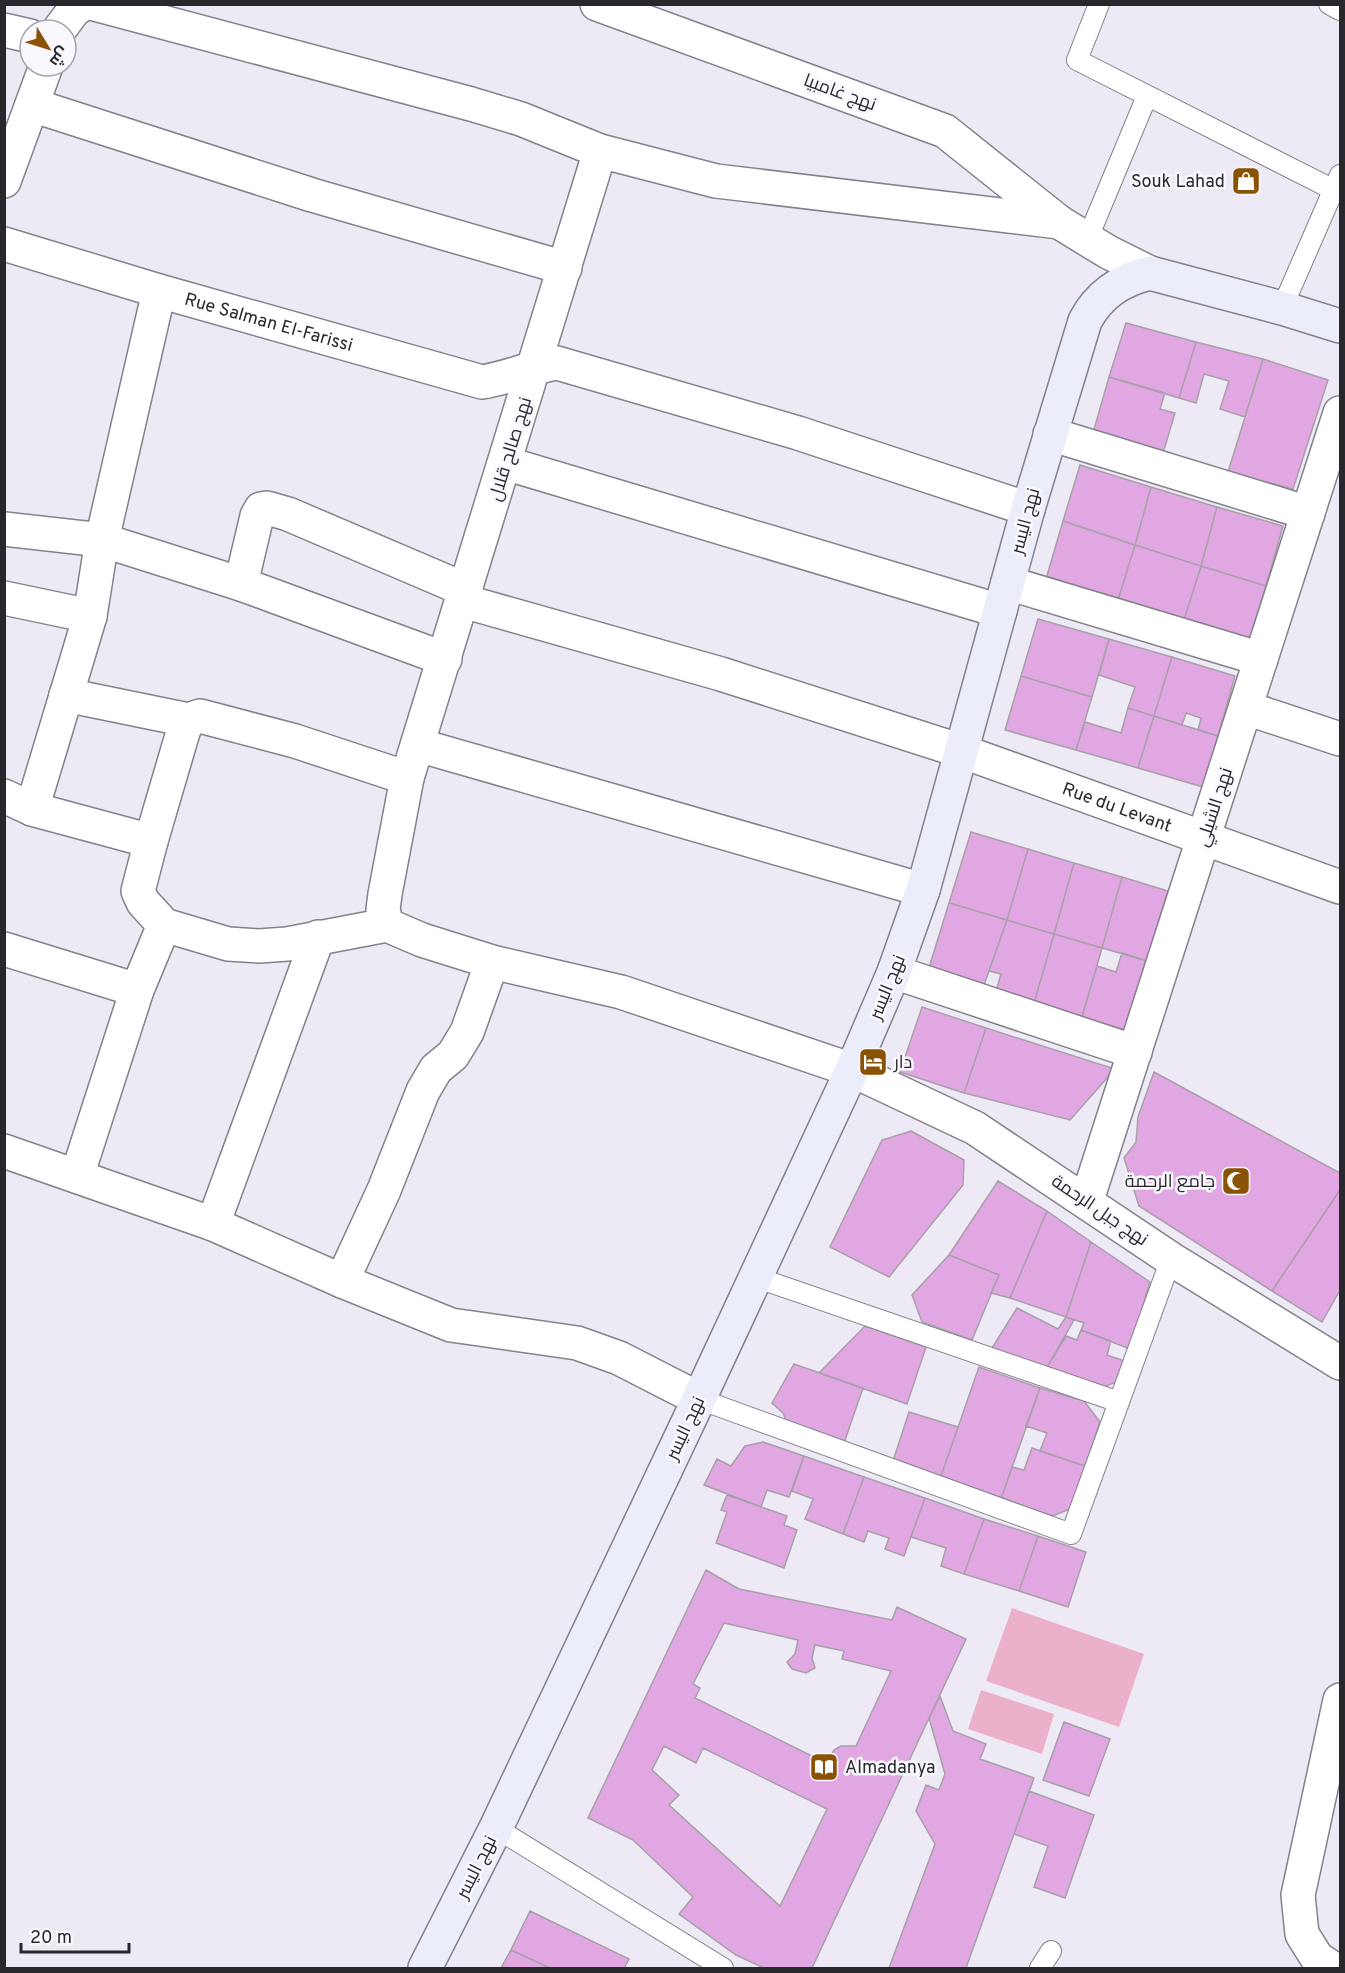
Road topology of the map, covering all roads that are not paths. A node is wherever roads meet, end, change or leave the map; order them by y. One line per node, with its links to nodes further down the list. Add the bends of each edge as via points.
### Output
1 (83, 4): 7 (street)
2 (95, 4): 11 (street, via 471,104 521,119)
3 (597, 4): 14 (street, نهج غامبيا, via 945,131)
4 (1099, 4): 9 (lane, via 1077,60)
5 (1329, 4): 6 (lane)
6 (1341, 10)
7 (68, 18)
8 (42, 78): 10 (street)
9 (1147, 96): 13 (lane); 15 (lane)
10 (32, 105): 12 (street); 17 (street, via 312,195)
11 (600, 151): 14 (street, via 716,181); 17 (street, نهج صالح قلال)
12 (4, 181)
13 (1337, 183): 20 (lane)
14 (1059, 222): 15 (street, نهج غامبيا)
15 (1087, 240): 18 (street, نهج غامبيا)
16 (4, 244): 19 (street, Rue Salman El-Farissi)
17 (565, 268): 22 (street, نهج صالح قلال)
18 (1150, 273): 20 (main road); 24 (main road, نهج اليسر, via 1130,278 1094,304 1085,321)
19 (159, 291): 22 (street, Rue Salman El-Farissi, via 482,382 506,379); 29 (street)
20 (1282, 308): 21 (main road)
21 (1341, 326)
22 (535, 367): 25 (street, نهج صالح قلال); 26 (street, Rue Salman El-Farissi, via 557,363 798,433)
23 (1341, 413): 27 (street, نهج الشيلي)
24 (1050, 434): 26 (main road, نهج اليسر); 27 (street)
25 (506, 463): 31 (street, نهج صالح قلال); 32 (street)
26 (1028, 509): 32 (main road, نهج اليسر)
27 (1308, 513): 36 (street, نهج الشيلي)
28 (4, 529): 29 (street)
29 (102, 540): 30 (street); 34 (street)
30 (241, 584): 31 (street, Rue du Levant, via 257,516 267,508 288,514); 35 (street)
31 (465, 596): 35 (street, نهج صالح قلال); 42 (street, Rue du Levant)
32 (1004, 597): 36 (street); 42 (main road, نهج اليسر)
33 (4, 598): 34 (street)
34 (90, 616): 37 (street)
35 (445, 659): 41 (street, نهج صالح قلال)
36 (1261, 659): 38 (street, نهج الشيلي)
37 (66, 695): 39 (street); 44 (street)
38 (1246, 708): 40 (street); 45 (street, نهج الشيلي)
39 (188, 720): 43 (street, via 200,716 295,741); 46 (street)
40 (1341, 739)
41 (418, 745): 43 (street, نهج صالح قلال); 48 (street)
42 (961, 751): 45 (street, Rue du Levant); 48 (main road, نهج اليسر)
43 (407, 778): 50 (street, نهج صالح قلال, via 382,910)
44 (18, 802): 46 (street)
45 (1204, 838): 47 (street, Rue du Levant); 56 (street, نهج الشيلي)
46 (151, 841): 49 (street, via 138,891)
47 (1341, 887)
48 (923, 890): 54 (main road, نهج اليسر)
49 (164, 925): 51 (street, via 228,944 287,944); 55 (street)
50 (387, 925): 51 (street); 53 (street, نهج جبل الرحمة)
51 (318, 937): 61 (street)
52 (4, 949): 55 (street)
53 (492, 962): 57 (street, نهج جبل الرحمة, via 621,992); 64 (street, via 467,1032 423,1091)
54 (894, 972): 56 (street); 57 (main road, نهج اليسر)
55 (137, 990): 59 (street)
56 (1135, 1052): 60 (street, نهج الشيلي)
57 (852, 1070): 60 (street, نهج جبل الرحمة, via 975,1128); 63 (main road, نهج اليسر)
58 (4, 1151): 59 (street)
59 (77, 1176): 61 (street)
60 (1087, 1200): 62 (street, نهج جبل الرحمة)
61 (213, 1224): 64 (street)
62 (1171, 1259): 65 (street, نهج جبل الرحمة); 67 (lane)
63 (755, 1277): 66 (main road, نهج اليسر); 67 (lane)
64 (342, 1281): 66 (street, via 452,1325 577,1343 619,1358)
65 (1341, 1363)
66 (699, 1399): 67 (lane, via 1071,1534); 69 (main road, نهج اليسر)
67 (1119, 1402)
68 (1341, 1700): 74 (street, via 1298,1895 1302,1934 1317,1958)
69 (496, 1828): 71 (main road, نهج اليسر); 72 (lane)
70 (1052, 1951): 73 (lane)
71 (425, 1968)
72 (723, 1968)
73 (1041, 1968)
74 (1332, 1968)

